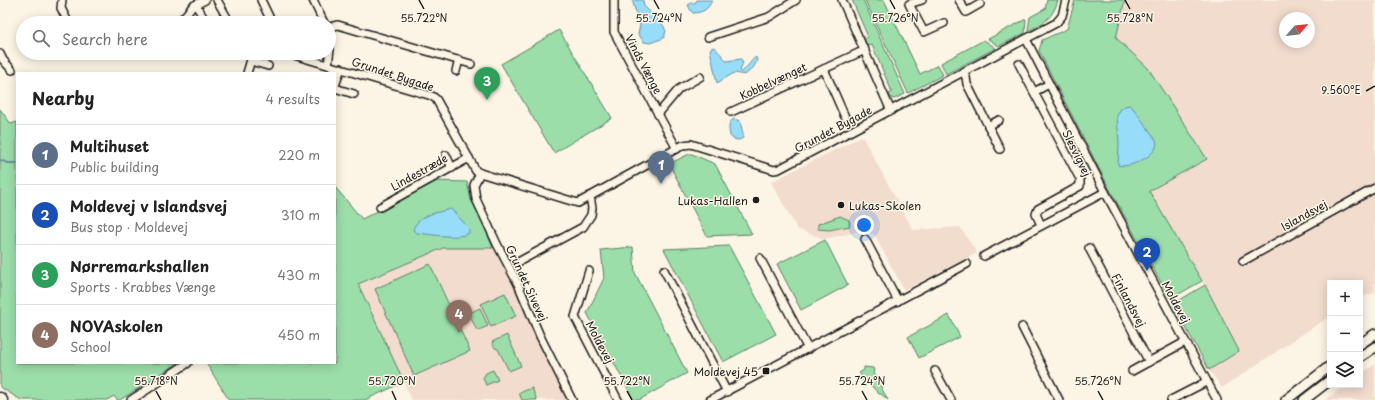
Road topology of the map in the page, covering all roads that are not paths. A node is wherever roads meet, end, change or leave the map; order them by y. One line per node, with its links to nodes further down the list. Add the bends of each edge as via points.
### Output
1 (62, 0): 14 (street, via 61,8)
2 (206, 0): 13 (street)
3 (217, 0): 17 (street)
4 (261, 0): 18 (street)
5 (313, 0): 19 (street)
6 (614, 0): 48 (street, Vinds Vænge, via 614,32)
7 (796, 0): 22 (street, via 769,17)
8 (842, 0): 24 (street)
9 (920, 0): 20 (street, via 909,4 924,32)
10 (959, 0): 12 (street, via 966,12)
11 (1066, 0): 23 (street, Grundet Bygade, via 1062,16 1056,23)
12 (980, 4)
13 (196, 5): 15 (street); 16 (street)
14 (65, 16)
15 (185, 16)
16 (202, 16)
17 (226, 16)
18 (269, 16)
19 (321, 16)
20 (944, 23)
21 (336, 25): 28 (street)
22 (708, 37)
23 (1026, 39): 39 (street, Grundet Bygade); 42 (street, Moldevej)
24 (865, 50): 35 (street, Kobbelvænget); 46 (street)
25 (0, 54): 36 (street)
26 (311, 60): 32 (street, Grundet Bygade)
27 (329, 60): 32 (street)
28 (459, 60): 30 (street); 37 (street)
29 (251, 61): 33 (street); 38 (street)
30 (471, 64)
31 (1019, 64): 44 (street, Slesvigvej)
32 (328, 65): 34 (street, Grundet Bygade)
33 (268, 66)
34 (340, 68): 41 (street); 55 (street, Grundet Bygade, via 432,96)
35 (824, 69): 47 (street, Kobbelvænget); 49 (street, Kobbelvænget)
36 (12, 70)
37 (456, 71)
38 (247, 72)
39 (963, 72): 46 (street, Grundet Bygade); 51 (street)
40 (700, 77): 48 (street, Vinds Vænge, via 679,89)
41 (336, 83)
42 (1050, 84): 44 (street); 59 (street, Moldevej)
43 (336, 87): 45 (street)
44 (1034, 92): 62 (street, Slesvigvej, via 1080,179 1080,186 1038,209 1036,214)
45 (354, 94)
46 (891, 111): 52 (street, Grundet Bygade, via 774,170 691,144)
47 (731, 112)
48 (658, 114): 52 (street, Vinds Vænge)
49 (845, 117)
50 (999, 120): 51 (street)
51 (988, 126): 53 (street)
52 (677, 149): 60 (street, Grundet Bygade)
53 (1000, 149)
54 (446, 155): 56 (street)
55 (469, 158): 56 (street, Lindestræde); 57 (street, Grundet Bygade, via 476,171)
56 (452, 168): 61 (street, Lindestræde)
57 (480, 173): 60 (street, Grundet Bygade, via 578,203); 91 (street, Grundet Sivevej, via 474,185 476,199)
58 (1375, 188): 68 (street, Islandsvej)
59 (1105, 192): 62 (street); 75 (street, Moldevej)
60 (590, 196): 67 (street, via 591,215 583,227)
61 (380, 207)
62 (1041, 225): 65 (street)
63 (865, 239): 72 (street)
64 (1089, 248): 80 (street, Finlandsvej)
65 (984, 256)
66 (760, 258): 78 (street)
67 (520, 260)
68 (1243, 261)
69 (967, 264): 72 (street)
70 (664, 270): 87 (street)
71 (589, 271): 92 (street, Moldevej, via 574,317)
72 (898, 301): 78 (street)
73 (1022, 327): 95 (street)
74 (1375, 334): 76 (street)
75 (1185, 342): 80 (street); 85 (street, Moldevej)
76 (1363, 342)
77 (1375, 347): 79 (street)
78 (808, 349): 87 (street)
79 (1363, 355)
80 (1149, 362): 84 (street)
81 (186, 364): 90 (street)
82 (1327, 368): 98 (street)
83 (936, 371): 94 (street)
84 (1132, 371)
85 (1206, 382): 96 (street); 97 (street, Moldevej)
86 (1327, 382): 99 (street)
87 (727, 392): 93 (street)
88 (0, 398): 89 (main road)
89 (2, 400)
90 (131, 400)
91 (572, 400)
92 (618, 400)
93 (710, 400)
94 (951, 400)
95 (1059, 400)
96 (1171, 400)
97 (1217, 400)
98 (1286, 400)
99 (1304, 400)

